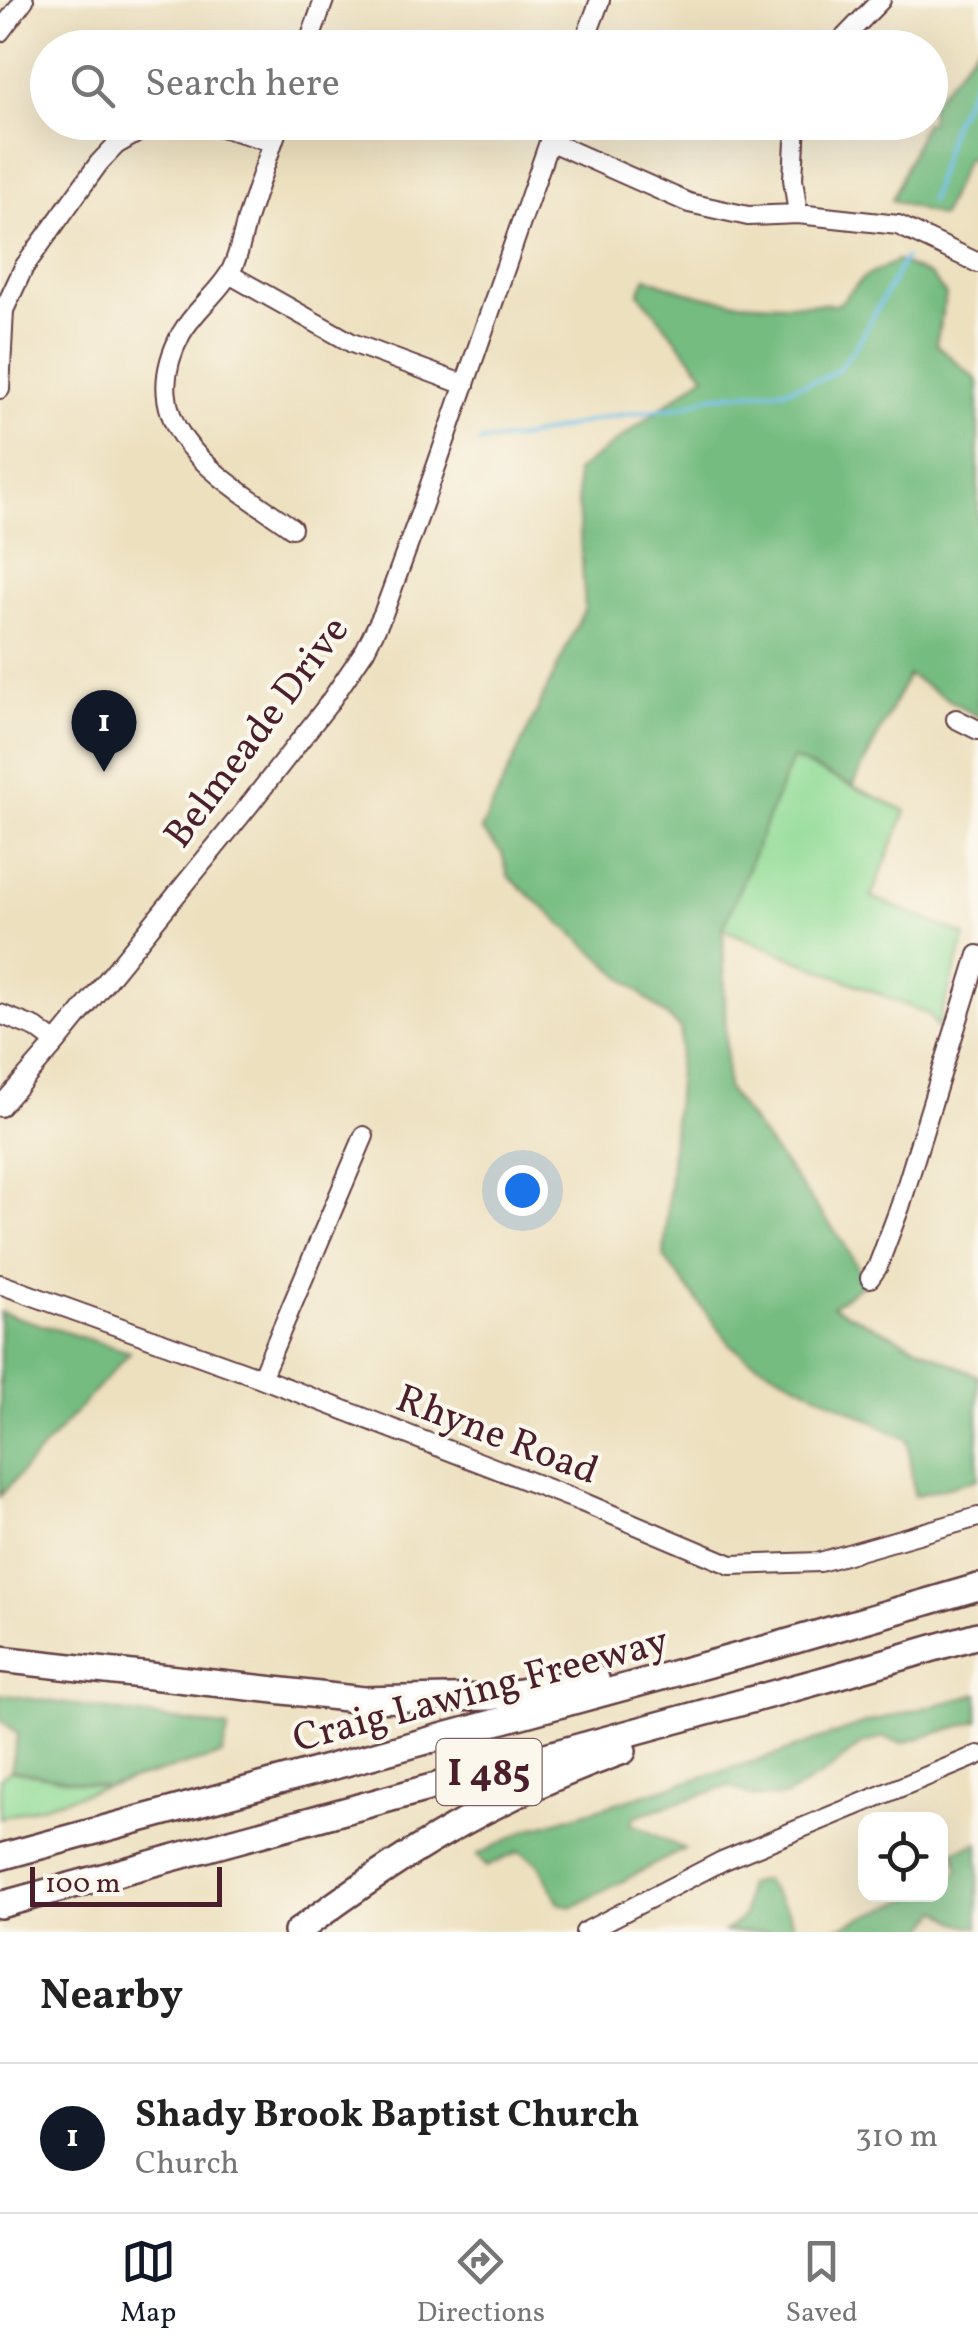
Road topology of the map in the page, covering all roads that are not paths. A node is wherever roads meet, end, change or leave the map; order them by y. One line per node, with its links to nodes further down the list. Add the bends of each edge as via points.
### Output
1 (24, 0): 8 (street)
2 (324, 0): 5 (street)
3 (600, 0): 6 (street)
4 (881, 0): 7 (street)
5 (313, 30)
6 (589, 30)
7 (852, 30)
8 (0, 32)
9 (125, 140): 19 (street, via 99,163 24,267 4,310)
10 (266, 140): 14 (street)
11 (549, 140): 18 (street, Belmeade Drive)
12 (568, 140): 15 (street, via 690,203 748,216)
13 (795, 140): 15 (street)
14 (273, 142): 17 (street)
15 (798, 214): 16 (street, via 898,226)
16 (978, 263)
17 (229, 274): 18 (street, via 352,342); 20 (street, via 172,353 167,385 174,424 205,464)
18 (465, 385): 25 (street, Belmeade Drive, via 383,614 354,669)
19 (0, 389)
20 (292, 528)
21 (956, 718): 22 (street)
22 (978, 730)
23 (978, 955): 28 (street, via 900,1207)
24 (0, 1014): 25 (street)
25 (56, 1044): 26 (street, Belmeade Drive)
26 (1, 1108)
27 (364, 1136): 30 (street)
28 (870, 1278)
29 (0, 1284): 30 (street, Rhyne Road)
30 (261, 1378): 31 (street, Rhyne Road, via 731,1565 820,1562)
31 (978, 1517)
32 (978, 1587): 34 (highway, Craig Lawing Freeway / I 485)
33 (978, 1635): 36 (highway, Craig Lawing Freeway / I 485)
34 (768, 1648): 35 (highway, via 552,1688 435,1700 364,1700); 38 (highway, Craig Lawing Freeway / I 485)
35 (0, 1659)
36 (827, 1680): 39 (highway, Craig Lawing Freeway / I 485); 40 (highway, via 494,1803)
37 (978, 1756): 41 (street, via 722,1861)
38 (0, 1858)
39 (0, 1906)
40 (297, 1932)
41 (585, 1932)

